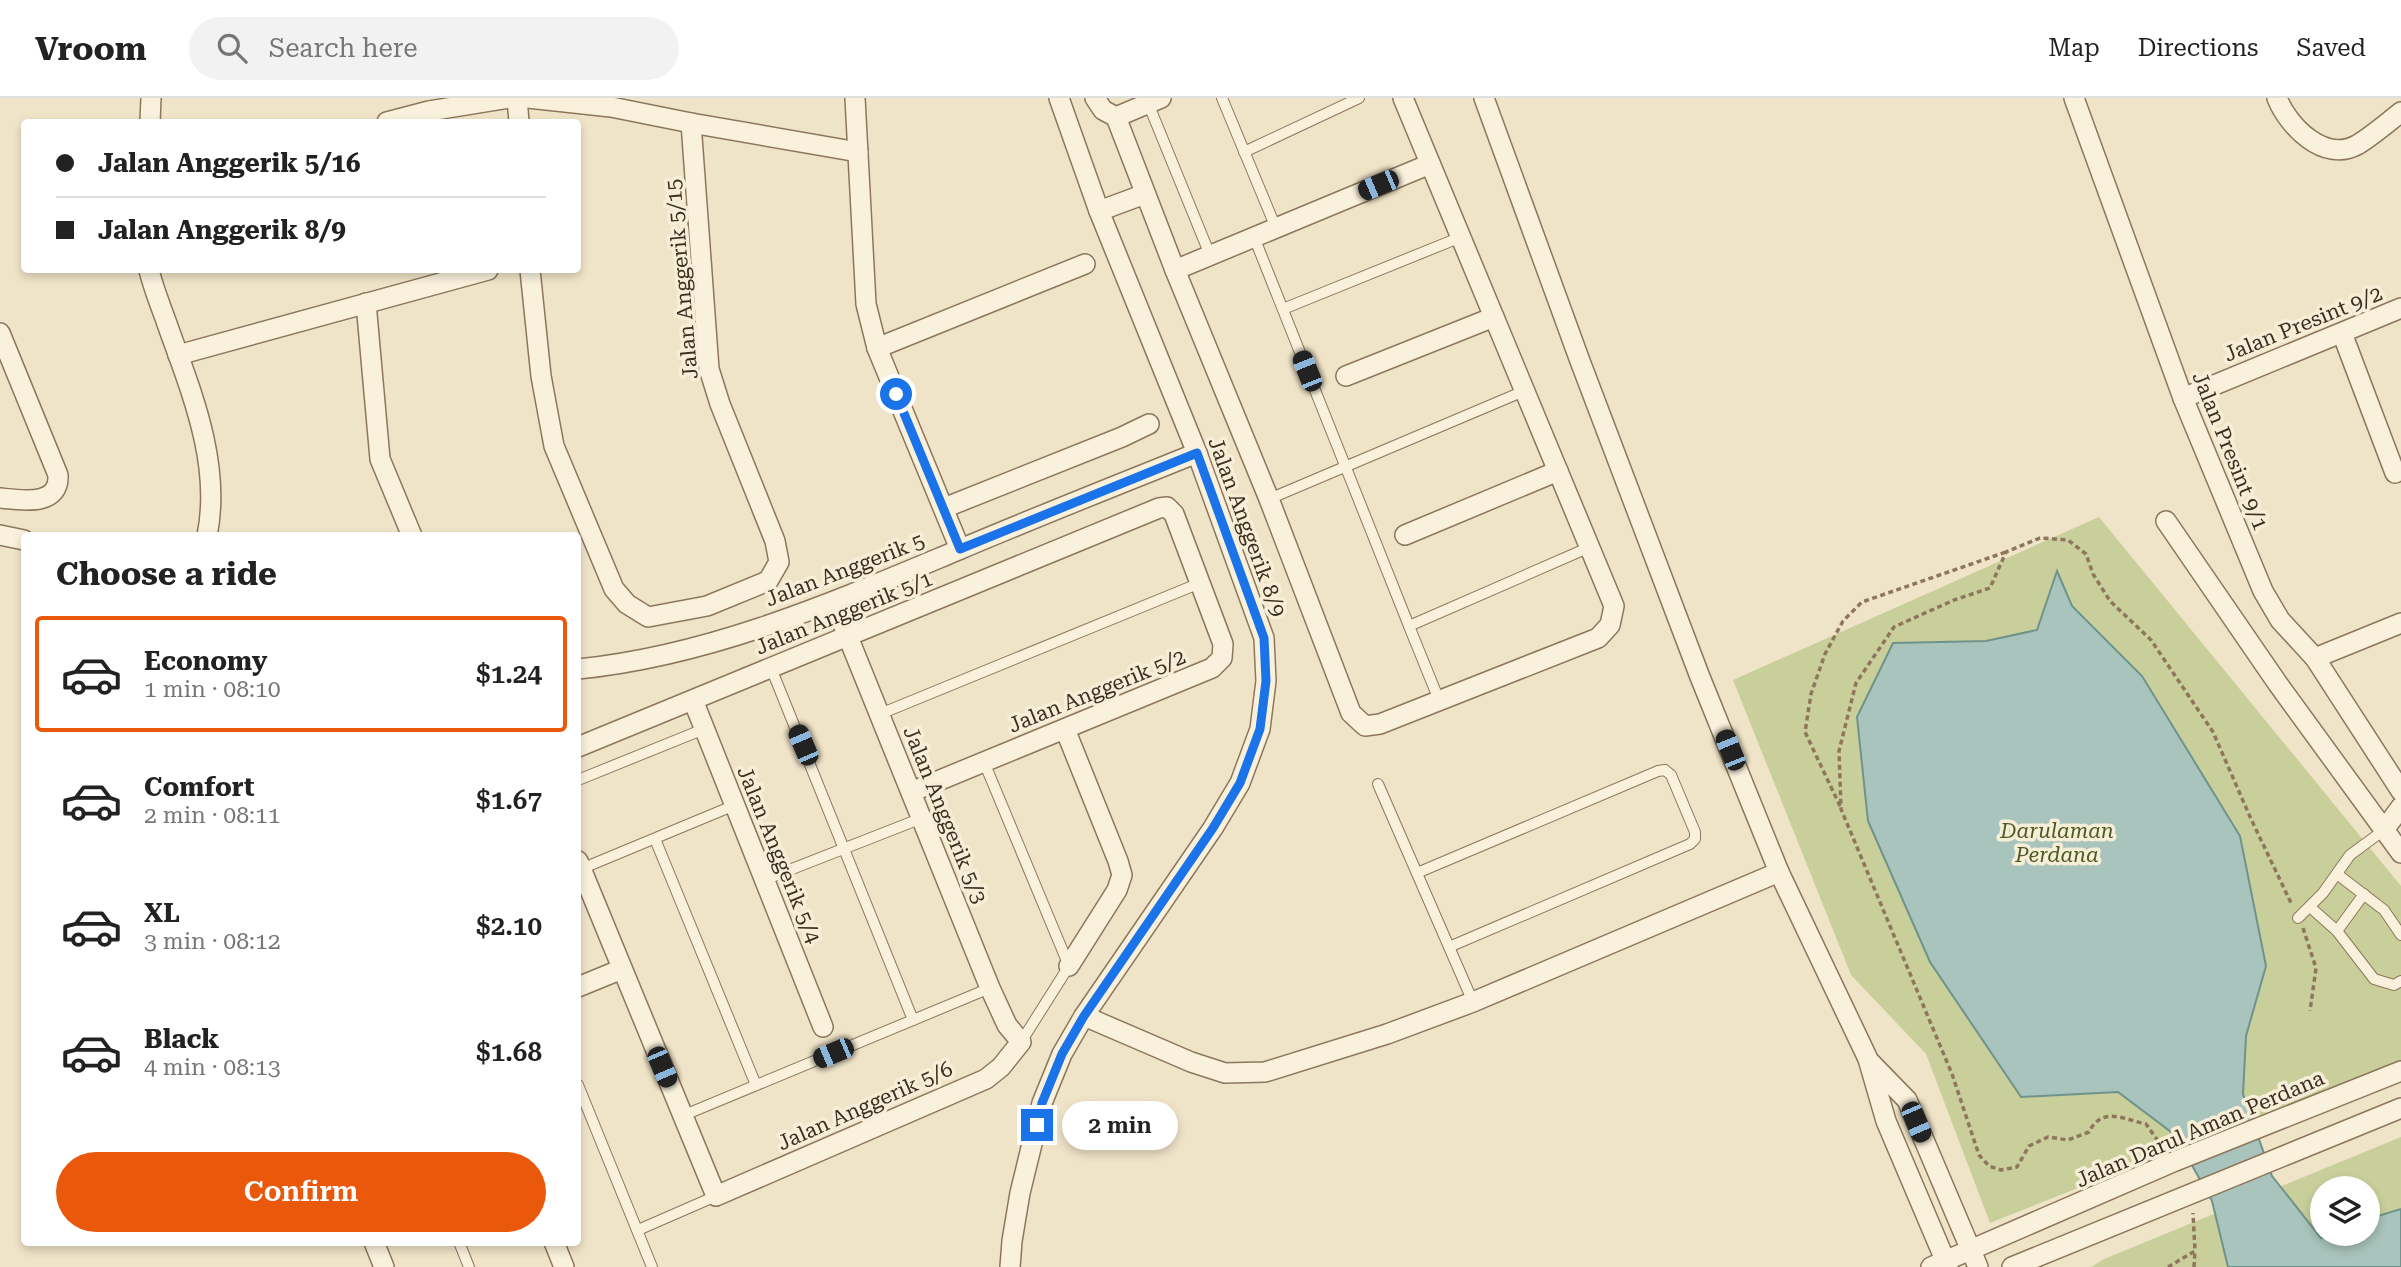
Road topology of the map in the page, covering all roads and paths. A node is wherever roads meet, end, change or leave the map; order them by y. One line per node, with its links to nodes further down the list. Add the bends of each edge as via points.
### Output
1 (151, 98): 17 (street)
2 (509, 98): 18 (street)
3 (517, 98): 19 (street)
4 (528, 98): 20 (street, via 611,107)
5 (855, 98): 21 (street)
6 (1059, 98): 25 (street, Jalan Anggerik 8/9)
7 (1095, 98): 16 (street, via 1103,110)
8 (1222, 98): 22 (lane)
9 (1359, 98): 22 (lane)
10 (1403, 98): 23 (street)
11 (1485, 98): 91 (street, via 1580,361)
12 (2074, 98): 45 (street, Jalan Presint 9/1)
13 (2277, 98): 15 (street, via 2294,127 2330,149 2357,145)
14 (1154, 101): 16 (street); 29 (lane)
15 (2401, 112)
16 (1116, 117): 24 (street)
17 (150, 119)
18 (398, 119)
19 (519, 119)
20 (691, 123): 21 (street); 34 (street, Jalan Anggerik 5/15, via 709,369 775,541 779,562 768,581 707,606 648,617 614,589 554,446)
21 (858, 152): 41 (street, via 866,304)
22 (1244, 152): 26 (lane)
23 (1430, 163): 26 (street); 28 (street)
24 (1145, 194): 25 (street); 31 (street)
25 (1099, 211): 47 (street, Jalan Anggerik 8/9)
26 (1276, 228): 27 (street)
27 (1254, 237): 29 (street); 37 (lane)
28 (1461, 237): 37 (lane); 38 (street)
29 (1210, 255): 31 (street)
30 (1085, 264): 41 (street)
31 (1175, 270): 52 (street)
32 (150, 273): 42 (street)
33 (477, 273): 35 (street)
34 (530, 273)
35 (366, 303): 42 (street); 56 (street, via 380,459)
36 (2401, 308): 40 (street, Jalan Presint 9/2)
37 (1283, 309): 48 (lane)
38 (1494, 317): 43 (street); 44 (street)
39 (0, 333): 51 (street, via 59,482 39,500)
40 (2342, 333): 45 (street, Jalan Presint 9/2); 50 (street)
41 (877, 348): 53 (street)
42 (178, 355): 55 (street, via 199,415 210,472)
43 (1346, 376)
44 (1524, 391): 48 (lane); 49 (street)
45 (2183, 398): 68 (street, Jalan Presint 9/1, via 2263,591 2280,620)
46 (1149, 424): 53 (street)
47 (1197, 453): 61 (street, Jalan Anggerik 5); 110 (street, Jalan Anggerik 8/9, via 1264,638 1266,681 1260,729 1240,783 1213,828)
48 (1345, 466): 52 (lane); 66 (lane)
49 (1558, 471): 58 (street); 60 (street)
50 (2395, 474)
51 (0, 498)
52 (1269, 499): 72 (street, via 1351,713 1364,726)
53 (944, 508): 61 (street)
54 (2166, 521): 86 (street)
55 (209, 532)
56 (410, 532)
57 (0, 535): 59 (street)
58 (1405, 536)
59 (21, 539)
60 (1590, 547): 66 (lane); 72 (street, via 1614,606 1610,625 1598,638)
61 (960, 549): 64 (street, Jalan Anggerik 5)
62 (2006, 552): 84 (path, via 1990,588 1894,627 1856,683 1839,751); 84 (path, via 1862,602 1843,621 1811,694 1805,732); 99 (path, via 2040,538 2068,540 2086,554 2110,601 2151,640 2213,732)
63 (1200, 583): 67 (street, Jalan Anggerik 5/1, via 1174,514 1167,507 1159,508); 73 (lane); 75 (street, Jalan Anggerik 5/2, via 1223,644 1222,658 1212,668)
64 (834, 602): 67 (street, Jalan Anggerik 5/3); 69 (street, Jalan Anggerik 5, via 745,633 665,654)
65 (2401, 623): 68 (street)
66 (1409, 626): 72 (lane)
67 (848, 636): 70 (street, Jalan Anggerik 5/1); 73 (street, Jalan Anggerik 5/3)
68 (2315, 658): 80 (street, Jalan Presint 9/1)
69 (581, 668)
70 (771, 668): 71 (street, Jalan Anggerik 5/1); 88 (lane)
71 (693, 700): 74 (street, Jalan Anggerik 5/4); 76 (street, Jalan Anggerik 5/1)
72 (1439, 700)
73 (880, 714): 81 (street, Jalan Anggerik 5/3)
74 (704, 729): 78 (lane); 82 (street, Jalan Anggerik 5/4)
75 (1065, 729): 77 (street, Jalan Anggerik 5/2); 103 (street, via 1122,875)
76 (581, 746)
77 (984, 762): 81 (street, Jalan Anggerik 5/2); 103 (lane)
78 (581, 779)
79 (1378, 783): 92 (lane)
80 (2401, 791)
81 (911, 792): 85 (street, Jalan Anggerik 5/3)
82 (735, 805): 87 (lane); 95 (street, Jalan Anggerik 5/4)
83 (2401, 807): 86 (street)
84 (1841, 809): 120 (path, via 1952,1074 1979,1155 1989,1166 2001,1170 2017,1167 2029,1146 2048,1137 2068,1140 2089,1132 2095,1121 2108,1115 2146,1124)
85 (922, 818): 88 (lane); 107 (street, Jalan Anggerik 5/3)
86 (2384, 830): 89 (street); 93 (lane, via 2350,855)
87 (655, 839): 90 (lane); 116 (lane)
88 (845, 848): 95 (lane); 111 (lane)
89 (2401, 853)
90 (581, 864)
91 (1779, 872): 108 (street); 114 (street)
92 (1417, 873): 102 (lane); 102 (lane, via 1658,771 1671,775 1695,832 1690,844)
93 (2337, 874): 96 (lane); 98 (lane)
94 (581, 877): 97 (street)
95 (764, 880): 112 (street, Jalan Anggerik 5/4)
96 (2364, 894): 100 (lane); 101 (lane, via 2384,910)
97 (584, 895): 104 (street)
98 (2310, 907): 99 (lane); 100 (lane)
99 (2298, 918): 109 (path, via 2316,968)
100 (2337, 931): 105 (lane, via 2374,979 2394,985)
101 (2401, 935)
102 (1450, 947): 108 (lane)
103 (1069, 965): 113 (lane)
104 (622, 969): 106 (street); 119 (street)
105 (2401, 981)
106 (581, 987)
107 (990, 988): 111 (lane); 113 (street, Jalan Anggerik 5/3, via 1007,1025)
108 (1473, 1002): 110 (street, via 1295,1063 1243,1074 1191,1062)
109 (2310, 1011)
110 (1084, 1016): 139 (street, Jalan Anggerik 8/9, via 1042,1103 1020,1193)
111 (913, 1020): 116 (lane)
112 (823, 1027)
113 (1021, 1042): 122 (street, Jalan Anggerik 5/6, via 986,1079)
114 (1868, 1059): 124 (street, via 1907,1100); 134 (street, via 1886,1121)
115 (2401, 1072): 120 (street, Jalan Darul Aman Perdana)
116 (755, 1085): 119 (lane)
117 (581, 1093): 125 (lane)
118 (2401, 1108): 121 (street)
119 (682, 1116): 122 (street)
120 (2178, 1160): 123 (street, Jalan Darul Aman Perdana)
121 (2193, 1192): 127 (street); 131 (path)
122 (716, 1196): 125 (lane)
123 (2081, 1203): 126 (street, Jalan Darul Aman Perdana); 127 (street)
124 (1953, 1210): 126 (street, Jalan Darul Aman Perdana, via 1982,1231); 132 (street)
125 (638, 1230): 138 (lane)
126 (2017, 1231): 132 (street, Jalan Darul Aman Perdana)
127 (2095, 1232): 133 (street)
128 (376, 1246): 135 (street)
129 (461, 1246): 136 (lane)
130 (556, 1246): 137 (street)
131 (2195, 1251): 141 (path); 142 (path)
132 (1975, 1258): 134 (street, Jalan Darul Aman Perdana)
133 (2037, 1262): 140 (street)
134 (1941, 1265)
135 (384, 1267)
136 (469, 1267)
137 (565, 1267)
138 (652, 1267)
139 (1010, 1267)
140 (2012, 1267)
141 (2168, 1267)
142 (2194, 1267)

